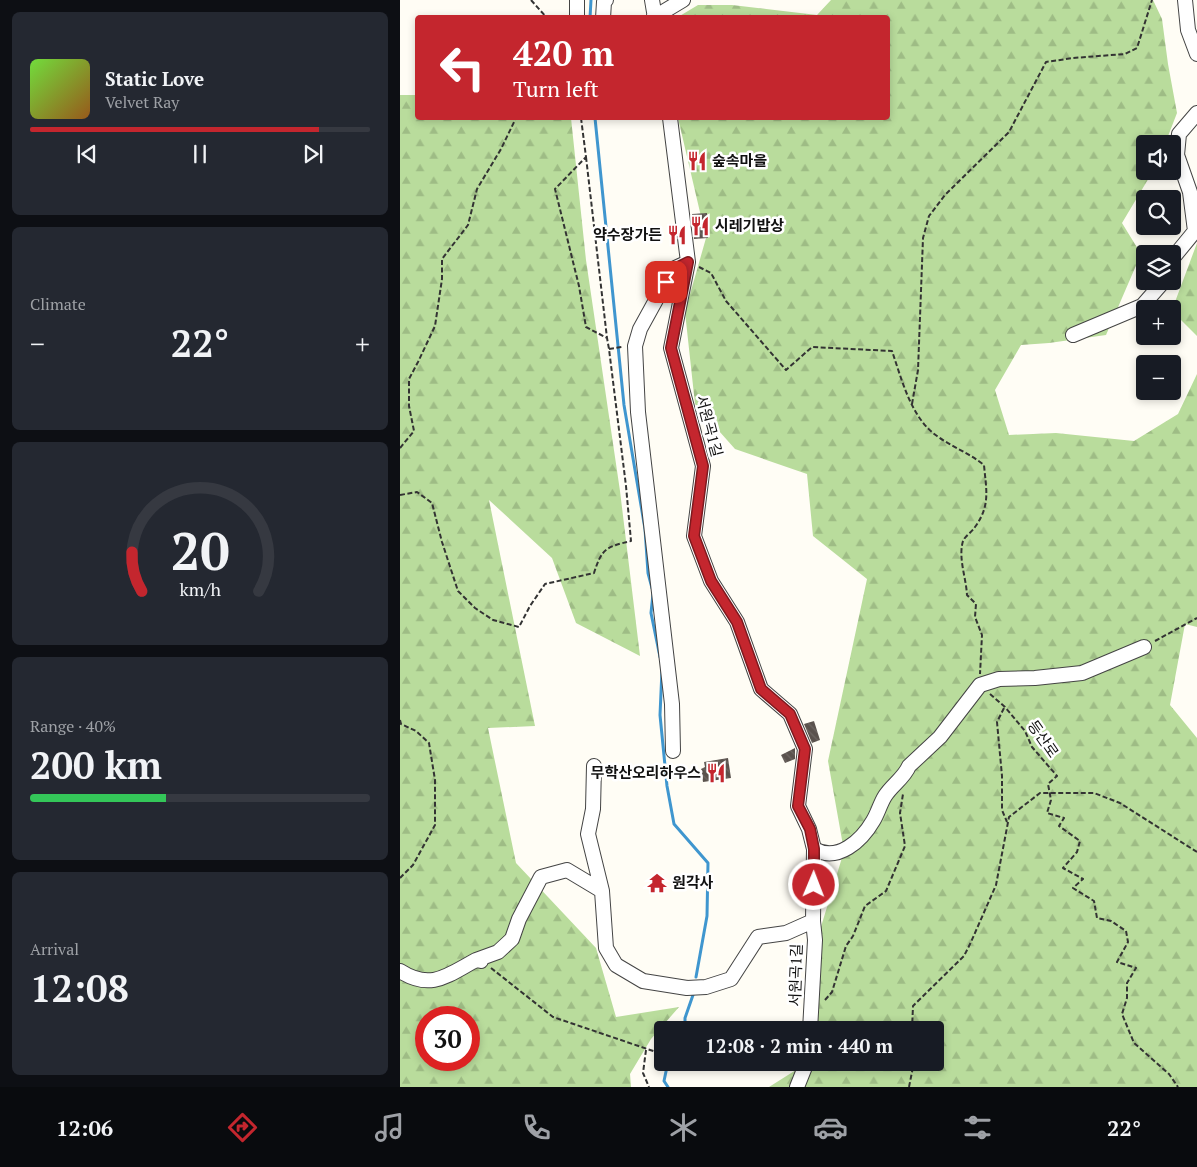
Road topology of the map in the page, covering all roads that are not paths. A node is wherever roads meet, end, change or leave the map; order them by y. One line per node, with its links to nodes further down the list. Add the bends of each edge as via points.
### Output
1 (577, 0): 6 (street)
2 (606, 0): 7 (street)
3 (652, 0): 8 (street)
4 (683, 0): 9 (street)
5 (1185, 0): 10 (street, via 1188,30)
6 (577, 15)
7 (604, 15)
8 (654, 15)
9 (657, 15)
10 (1197, 54)
11 (1197, 113): 13 (street, via 1178,134 1177,155 1190,192 1195,231)
12 (670, 120): 14 (street, 서원곡1길)
13 (1181, 248)
14 (688, 262): 18 (street, via 674,269 640,329 635,346 638,412 672,704); 20 (street, 서원곡1길, via 671,348 703,466 694,536 711,581 737,622 761,689 790,714 805,749 798,806 810,829)
15 (1156, 290): 16 (street, via 1142,306)
16 (1074, 335)
17 (1144, 647): 20 (street, via 1082,673 999,678 980,685 940,737 909,766 884,797 858,842 838,853 821,853)
18 (673, 751)
19 (594, 766): 21 (street, 서원곡1길, via 588,834)
20 (814, 849): 22 (street, 서원곡1길)
21 (602, 891): 22 (street, 서원곡1길, via 606,948 616,965 643,981 687,988 706,987 731,979 758,938 786,933); 23 (street, via 567,870 541,877 512,939 498,952 428,982)
22 (813, 921): 24 (street, 서원곡1길)
23 (400, 971)
24 (810, 1021)
25 (803, 1071): 26 (street)
26 (797, 1087)

